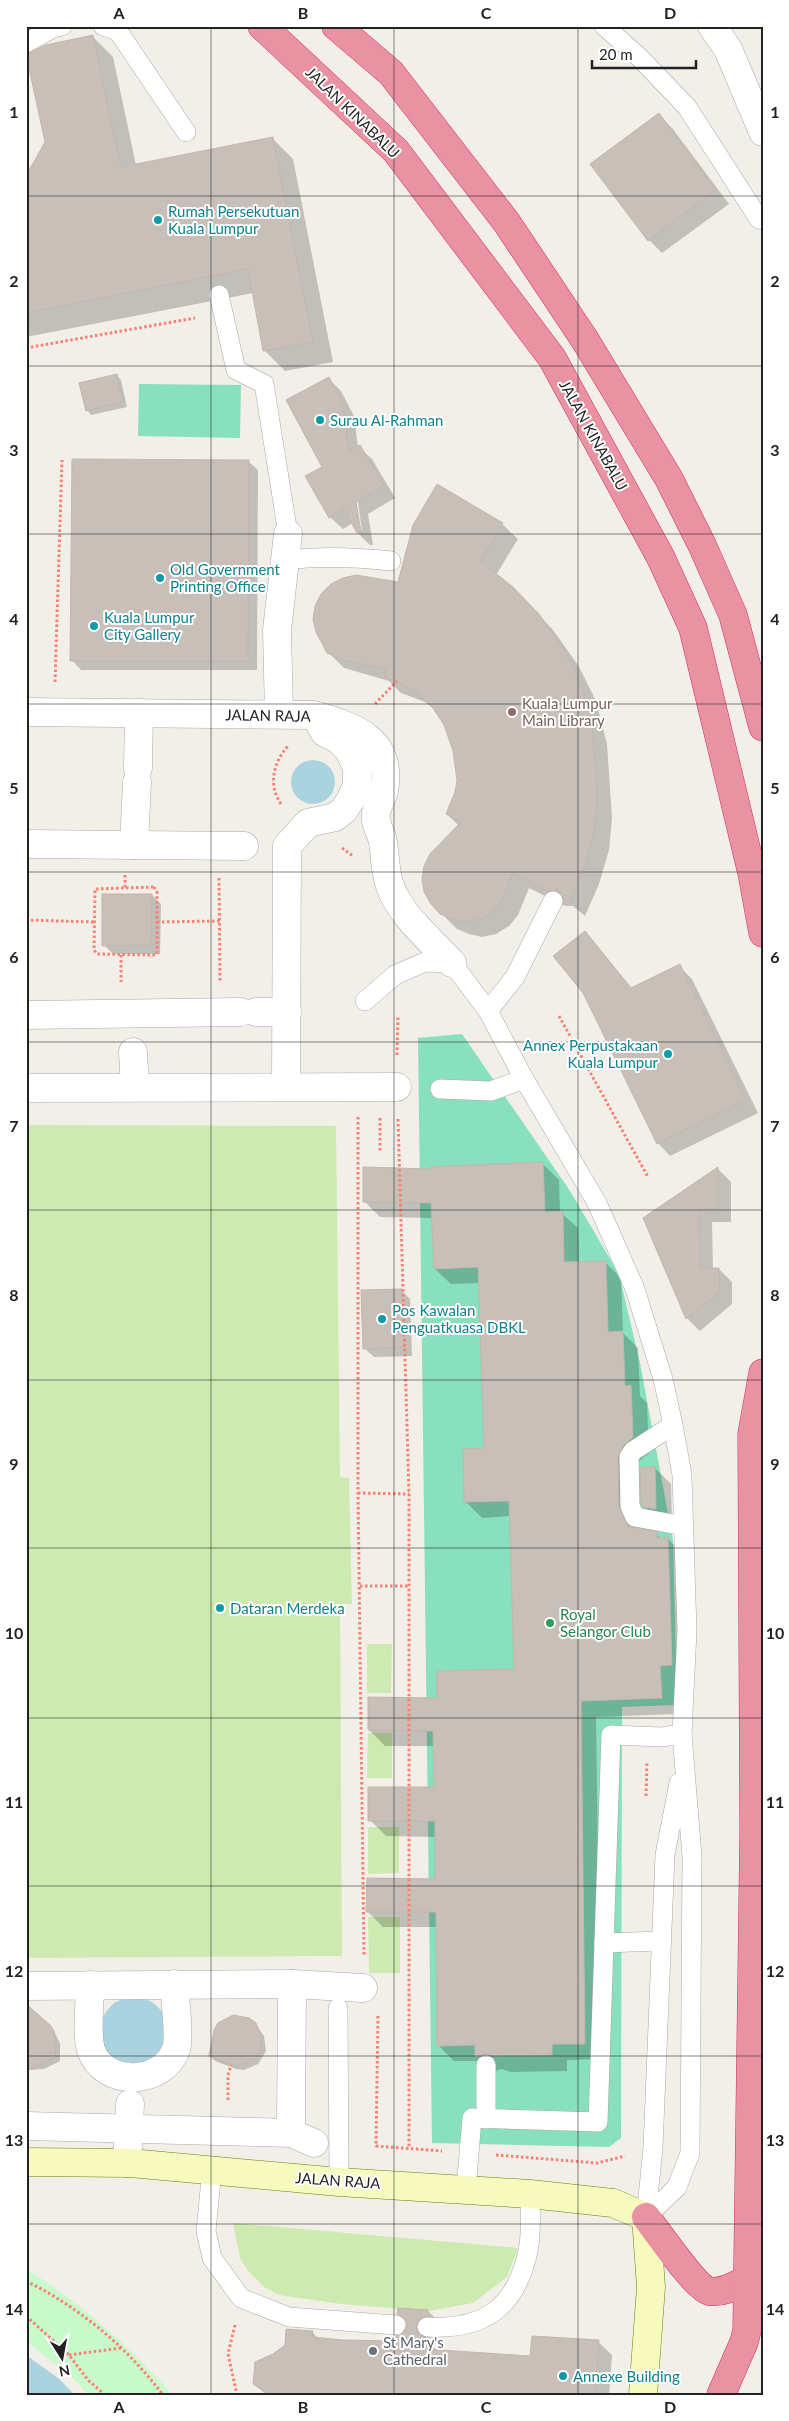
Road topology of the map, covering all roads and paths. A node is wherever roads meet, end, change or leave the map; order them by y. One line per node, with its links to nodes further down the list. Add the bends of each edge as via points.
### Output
1 (103, 26): 8 (lane, via 118,31)
2 (262, 26): 38 (highway, JALAN KINABALU, via 396,151 552,358 661,558 692,628 752,873)
3 (336, 26): 24 (highway, via 391,73 507,223 585,340 669,479 702,545 733,615)
4 (604, 26): 10 (lane, via 640,58 686,107 759,219)
5 (712, 26): 9 (street, via 728,48)
6 (56, 27): 7 (lane)
7 (26, 43)
8 (186, 132)
9 (763, 132)
10 (763, 220)
11 (221, 304): 12 (path); 14 (lane, via 236,370 264,384)
12 (26, 348)
13 (62, 460): 20 (path)
14 (288, 534): 15 (street)
15 (284, 560): 16 (lane, via 316,556); 22 (street, via 277,630)
16 (391, 561)
17 (397, 681): 18 (path)
18 (379, 699)
19 (26, 712): 20 (street, JALAN RAJA)
20 (54, 712): 21 (street, JALAN RAJA)
21 (139, 713): 22 (street, JALAN RAJA); 27 (street)
22 (279, 714): 23 (street, JALAN RAJA)
23 (319, 724): 25 (path, via 281,754 273,777 274,790 286,812); 25 (street, via 348,750 357,768 356,785 351,800 335,817); 31 (street, JALAN RAJA, via 359,730 380,753 385,770 384,792 376,812 376,826 382,840)
24 (763, 727)
25 (308, 823): 29 (street); 31 (path)
26 (26, 844): 27 (street)
27 (134, 845): 28 (street)
28 (240, 846): 29 (street); 37 (path)
29 (287, 846): 45 (street)
30 (125, 881): 32 (path)
31 (389, 884): 40 (street, JALAN RAJA, via 401,908)
32 (125, 888): 35 (path, via 95,889); 36 (path, via 156,889)
33 (553, 901): 43 (lane, via 515,976)
34 (26, 920): 35 (path)
35 (94, 922): 39 (path, via 94,951)
36 (158, 922): 37 (path); 39 (path, via 158,952 155,955)
37 (220, 922): 44 (path)
38 (763, 933)
39 (121, 955): 41 (path)
40 (452, 963): 42 (lane, via 425,962 395,975); 43 (lane)
41 (121, 985)
42 (365, 1002)
43 (488, 1011): 50 (lane)
44 (239, 1012): 45 (street); 49 (street)
45 (286, 1012): 51 (street)
46 (26, 1015): 49 (street)
47 (559, 1016): 57 (path)
48 (398, 1017): 54 (path)
49 (132, 1032): 52 (street)
50 (524, 1079): 56 (lane, via 491,1091); 59 (lane, via 597,1203 617,1246 650,1334)
51 (286, 1086): 52 (street); 53 (street)
52 (135, 1087): 55 (street)
53 (358, 1087): 54 (street); 60 (path)
54 (397, 1087): 61 (path)
55 (26, 1088)
56 (440, 1089)
57 (648, 1177)
58 (763, 1373): 88 (highway, via 752,1434 754,1831)
59 (673, 1424): 62 (lane, via 682,1475); 62 (lane, via 633,1451 629,1458 630,1506 635,1517)
60 (358, 1493): 61 (path); 63 (path)
61 (409, 1494): 64 (path)
62 (684, 1526): 65 (lane, via 687,1630)
63 (360, 1586): 64 (path); 73 (path)
64 (409, 1586): 73 (path, via 409,2148 376,2146 378,1990)
65 (682, 1734): 66 (lane); 68 (lane, via 662,1737 611,1735)
66 (684, 1762): 67 (lane, via 665,1855); 87 (lane, via 692,1856 690,2153 677,2187)
67 (660, 1941): 68 (lane); 87 (lane, via 653,2148)
68 (604, 1943): 79 (lane, via 598,2122)
69 (174, 1984): 70 (street); 71 (street); 71 (street, via 176,2048 158,2071 130,2078 104,2068 92,2052)
70 (292, 1984): 73 (street); 78 (street, via 303,2138)
71 (90, 1985): 72 (street)
72 (26, 1986)
73 (363, 1988)
74 (338, 2008): 84 (lane)
75 (231, 2065): 77 (path)
76 (486, 2065): 79 (lane)
77 (228, 2091)
78 (130, 2116): 80 (street); 82 (street)
79 (486, 2119): 85 (lane, via 472,2118)
80 (26, 2126)
81 (26, 2162): 82 (street, JALAN RAJA)
82 (128, 2163): 83 (street, JALAN RAJA)
83 (212, 2169): 84 (street, JALAN RAJA); 90 (lane, via 206,2231 212,2258)
84 (339, 2182): 85 (street, JALAN RAJA)
85 (466, 2189): 86 (street, JALAN RAJA)
86 (530, 2194): 87 (street, JALAN RAJA, via 614,2203); 93 (lane, via 528,2249 512,2296 497,2310 465,2326)
87 (646, 2217): 88 (highway, via 696,2284 710,2291 724,2290); 99 (street, via 651,2287)
88 (746, 2280): 100 (highway, via 747,2330)
89 (26, 2281): 94 (path, via 67,2305)
90 (241, 2298): 92 (lane, via 289,2317); 98 (path, via 228,2354)
91 (26, 2316): 95 (path)
92 (396, 2325)
93 (427, 2327)
94 (121, 2348): 95 (path); 97 (path, via 147,2373)
95 (69, 2355): 96 (path, via 88,2380)
96 (105, 2395)
97 (163, 2395)
98 (237, 2395)
99 (643, 2395)
100 (721, 2395)

